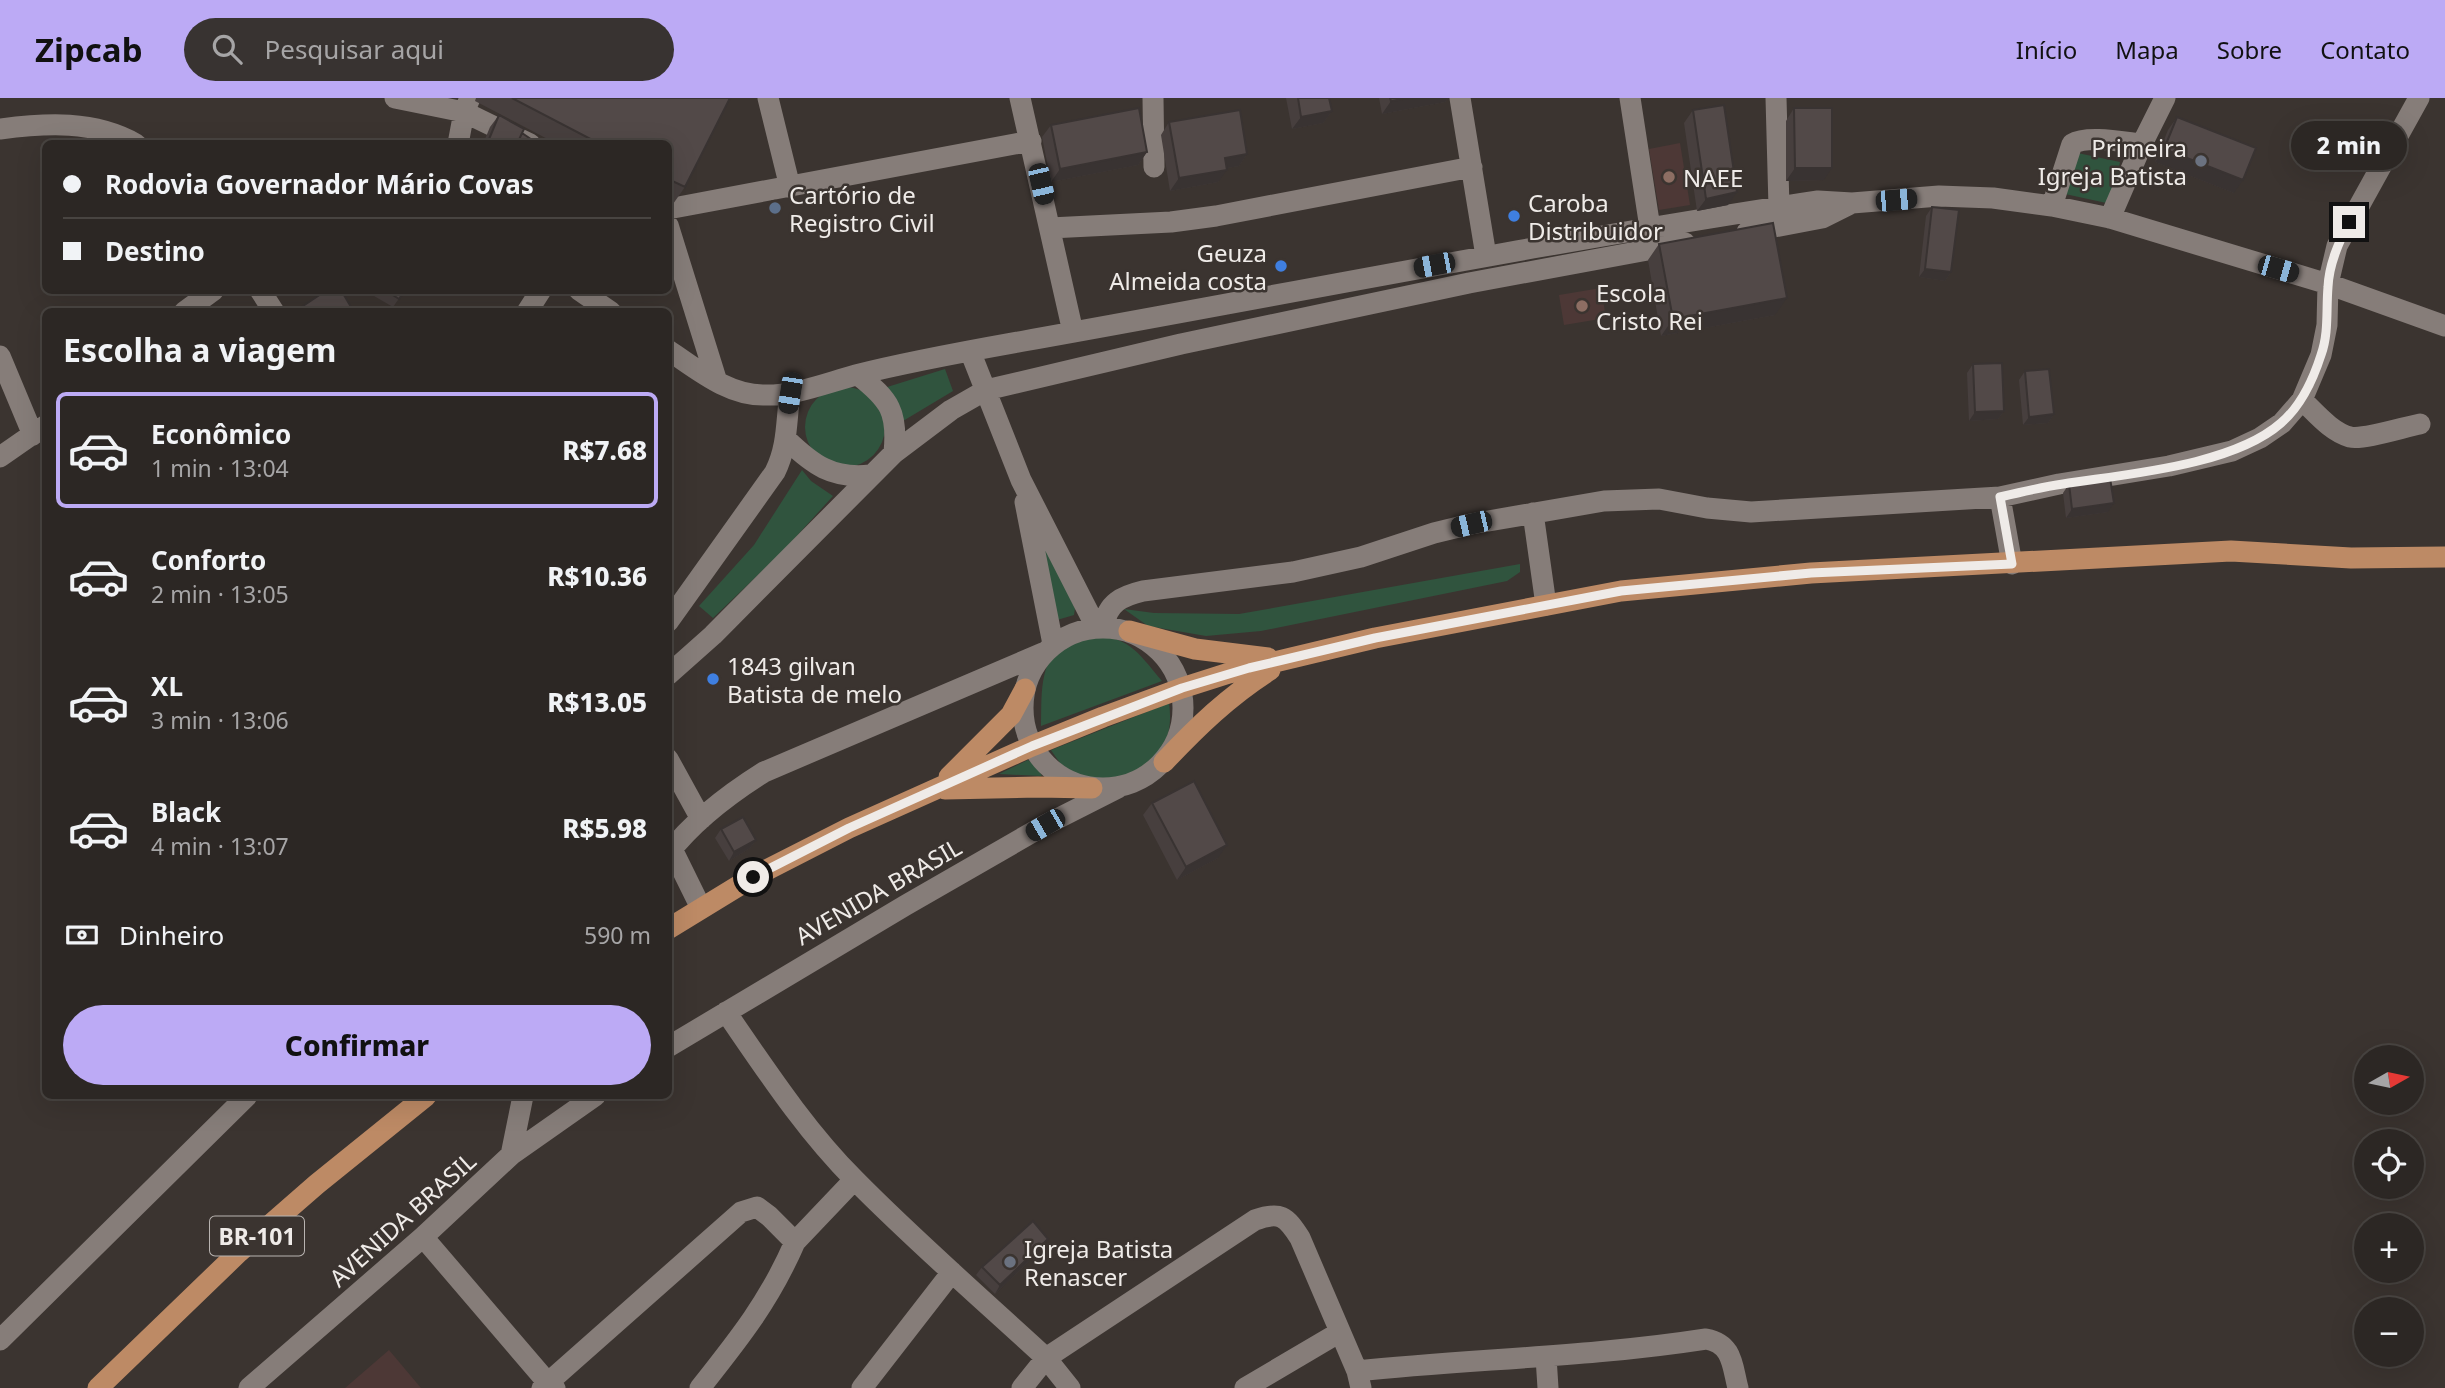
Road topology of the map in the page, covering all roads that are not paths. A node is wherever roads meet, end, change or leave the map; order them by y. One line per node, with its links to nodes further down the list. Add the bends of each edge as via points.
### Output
1 (395, 98): 10 (street)
2 (768, 98): 19 (street)
3 (1020, 98): 15 (street)
4 (1153, 98): 17 (street)
5 (1460, 98): 18 (street)
6 (1630, 98): 26 (street)
7 (1776, 98): 22 (street)
8 (2165, 98): 16 (street)
9 (2419, 98): 33 (street, via 2337,246)
10 (467, 105): 13 (street); 14 (street)
11 (0, 129): 12 (street, via 89,127)
12 (130, 140)
13 (459, 140)
14 (524, 140)
15 (1031, 141): 19 (street); 25 (street)
16 (2141, 144): 21 (street, via 2089,140 2072,144); 24 (street)
17 (1154, 167)
18 (1472, 167): 25 (street, via 1205,217); 31 (street)
19 (790, 187): 23 (street)
20 (1852, 203): 21 (street, via 1939,197); 22 (street, via 1818,201); 27 (street, via 1822,218)
21 (2052, 206): 24 (street)
22 (1779, 207): 26 (street)
23 (672, 208)
24 (2110, 218): 33 (street)
25 (1050, 228): 40 (street)
26 (1650, 228): 29 (street)
27 (1728, 236)
28 (672, 238): 46 (street)
29 (1585, 239): 31 (street); 32 (street)
30 (1701, 240): 32 (street)
31 (1486, 256): 38 (street)
32 (1581, 262): 41 (street)
33 (2328, 284): 39 (street); 49 (street, via 2328,325)
34 (209, 294): 36 (street)
35 (585, 294): 37 (street)
36 (189, 308)
37 (605, 308)
38 (1176, 315): 40 (street); 41 (street)
39 (2445, 326)
40 (1073, 332): 42 (street)
41 (1181, 344): 47 (street)
42 (970, 351): 45 (street); 47 (street)
43 (672, 353): 46 (street)
44 (0, 356): 51 (street)
45 (858, 375): 48 (street); 53 (street, via 888,402 896,430)
46 (717, 382): 48 (street, via 746,393)
47 (986, 390): 53 (street); 56 (street)
48 (790, 393): 52 (street)
49 (2302, 400): 50 (street, via 2347,436 2358,438); 57 (street, via 2282,423 2232,451)
50 (2420, 424)
51 (39, 430): 54 (street)
52 (786, 439): 55 (street, via 823,469 854,477); 62 (street, via 775,472)
53 (894, 453): 55 (street)
54 (0, 457)
55 (870, 475): 67 (street)
56 (1021, 480): 63 (street); 65 (street)
57 (2000, 497): 58 (street, via 1751,512 1634,499); 60 (street)
58 (1533, 513): 61 (street); 63 (street, via 1434,533 1362,557 1293,572 1126,595 1112,605)
59 (2445, 558): 60 (highway, via 2231,551)
60 (2012, 564): 61 (highway, via 1727,580 1621,591)
61 (1546, 605): 66 (highway)
62 (672, 616)
63 (1100, 626): 64 (street); 65 (street, via 1073,632)
64 (1129, 631): 66 (highway, via 1195,649); 68 (street, via 1153,644 1171,663)
65 (1048, 648): 69 (street, via 1031,670); 76 (street, via 791,758 737,789)
66 (1288, 659): 68 (highway); 71 (highway, via 1213,711)
67 (672, 672)
68 (1182, 688): 70 (highway); 71 (street, via 1184,714 1178,740)
69 (1024, 689): 70 (street, via 1023,716); 75 (highway, via 1011,715)
70 (1032, 746): 73 (street, via 1047,766); 75 (highway)
71 (1164, 762): 74 (street, AVENIDA BRASIL, via 1143,778)
72 (672, 766): 76 (street)
73 (1092, 788): 74 (street); 75 (highway)
74 (1118, 788): 81 (street, AVENIDA BRASIL, via 1022,838)
75 (936, 789): 79 (highway, via 849,828)
76 (701, 819): 77 (street)
77 (672, 846)
78 (672, 852): 79 (street)
79 (701, 908): 80 (highway)
80 (672, 926)
81 (726, 1012): 82 (street, AVENIDA BRASIL); 88 (street, via 810,1130)
82 (672, 1044)
83 (244, 1099): 93 (street)
84 (422, 1099): 98 (highway, BR-101, via 239,1252)
85 (522, 1099): 87 (street)
86 (591, 1099): 87 (street, AVENIDA BRASIL)
87 (511, 1156): 89 (street, AVENIDA BRASIL)
88 (854, 1180): 90 (street); 91 (street)
89 (423, 1237): 97 (street); 99 (street, AVENIDA BRASIL)
90 (795, 1242): 97 (street, via 757,1207 741,1212); 100 (street, via 758,1314)
91 (952, 1272): 95 (street); 101 (street)
92 (1340, 1332): 95 (street, via 1300,1238 1290,1222 1268,1215); 96 (street); 104 (street)
93 (0, 1340)
94 (1546, 1357): 96 (street, via 1433,1363); 105 (street); 106 (street, via 1706,1339 1726,1348)
95 (1046, 1358): 102 (street); 103 (street)
96 (1359, 1380)
97 (549, 1386)
98 (98, 1388)
99 (249, 1388)
100 (701, 1388)
101 (862, 1388)
102 (1022, 1388)
103 (1070, 1388)
104 (1245, 1388)
105 (1548, 1388)
106 (1738, 1388)

